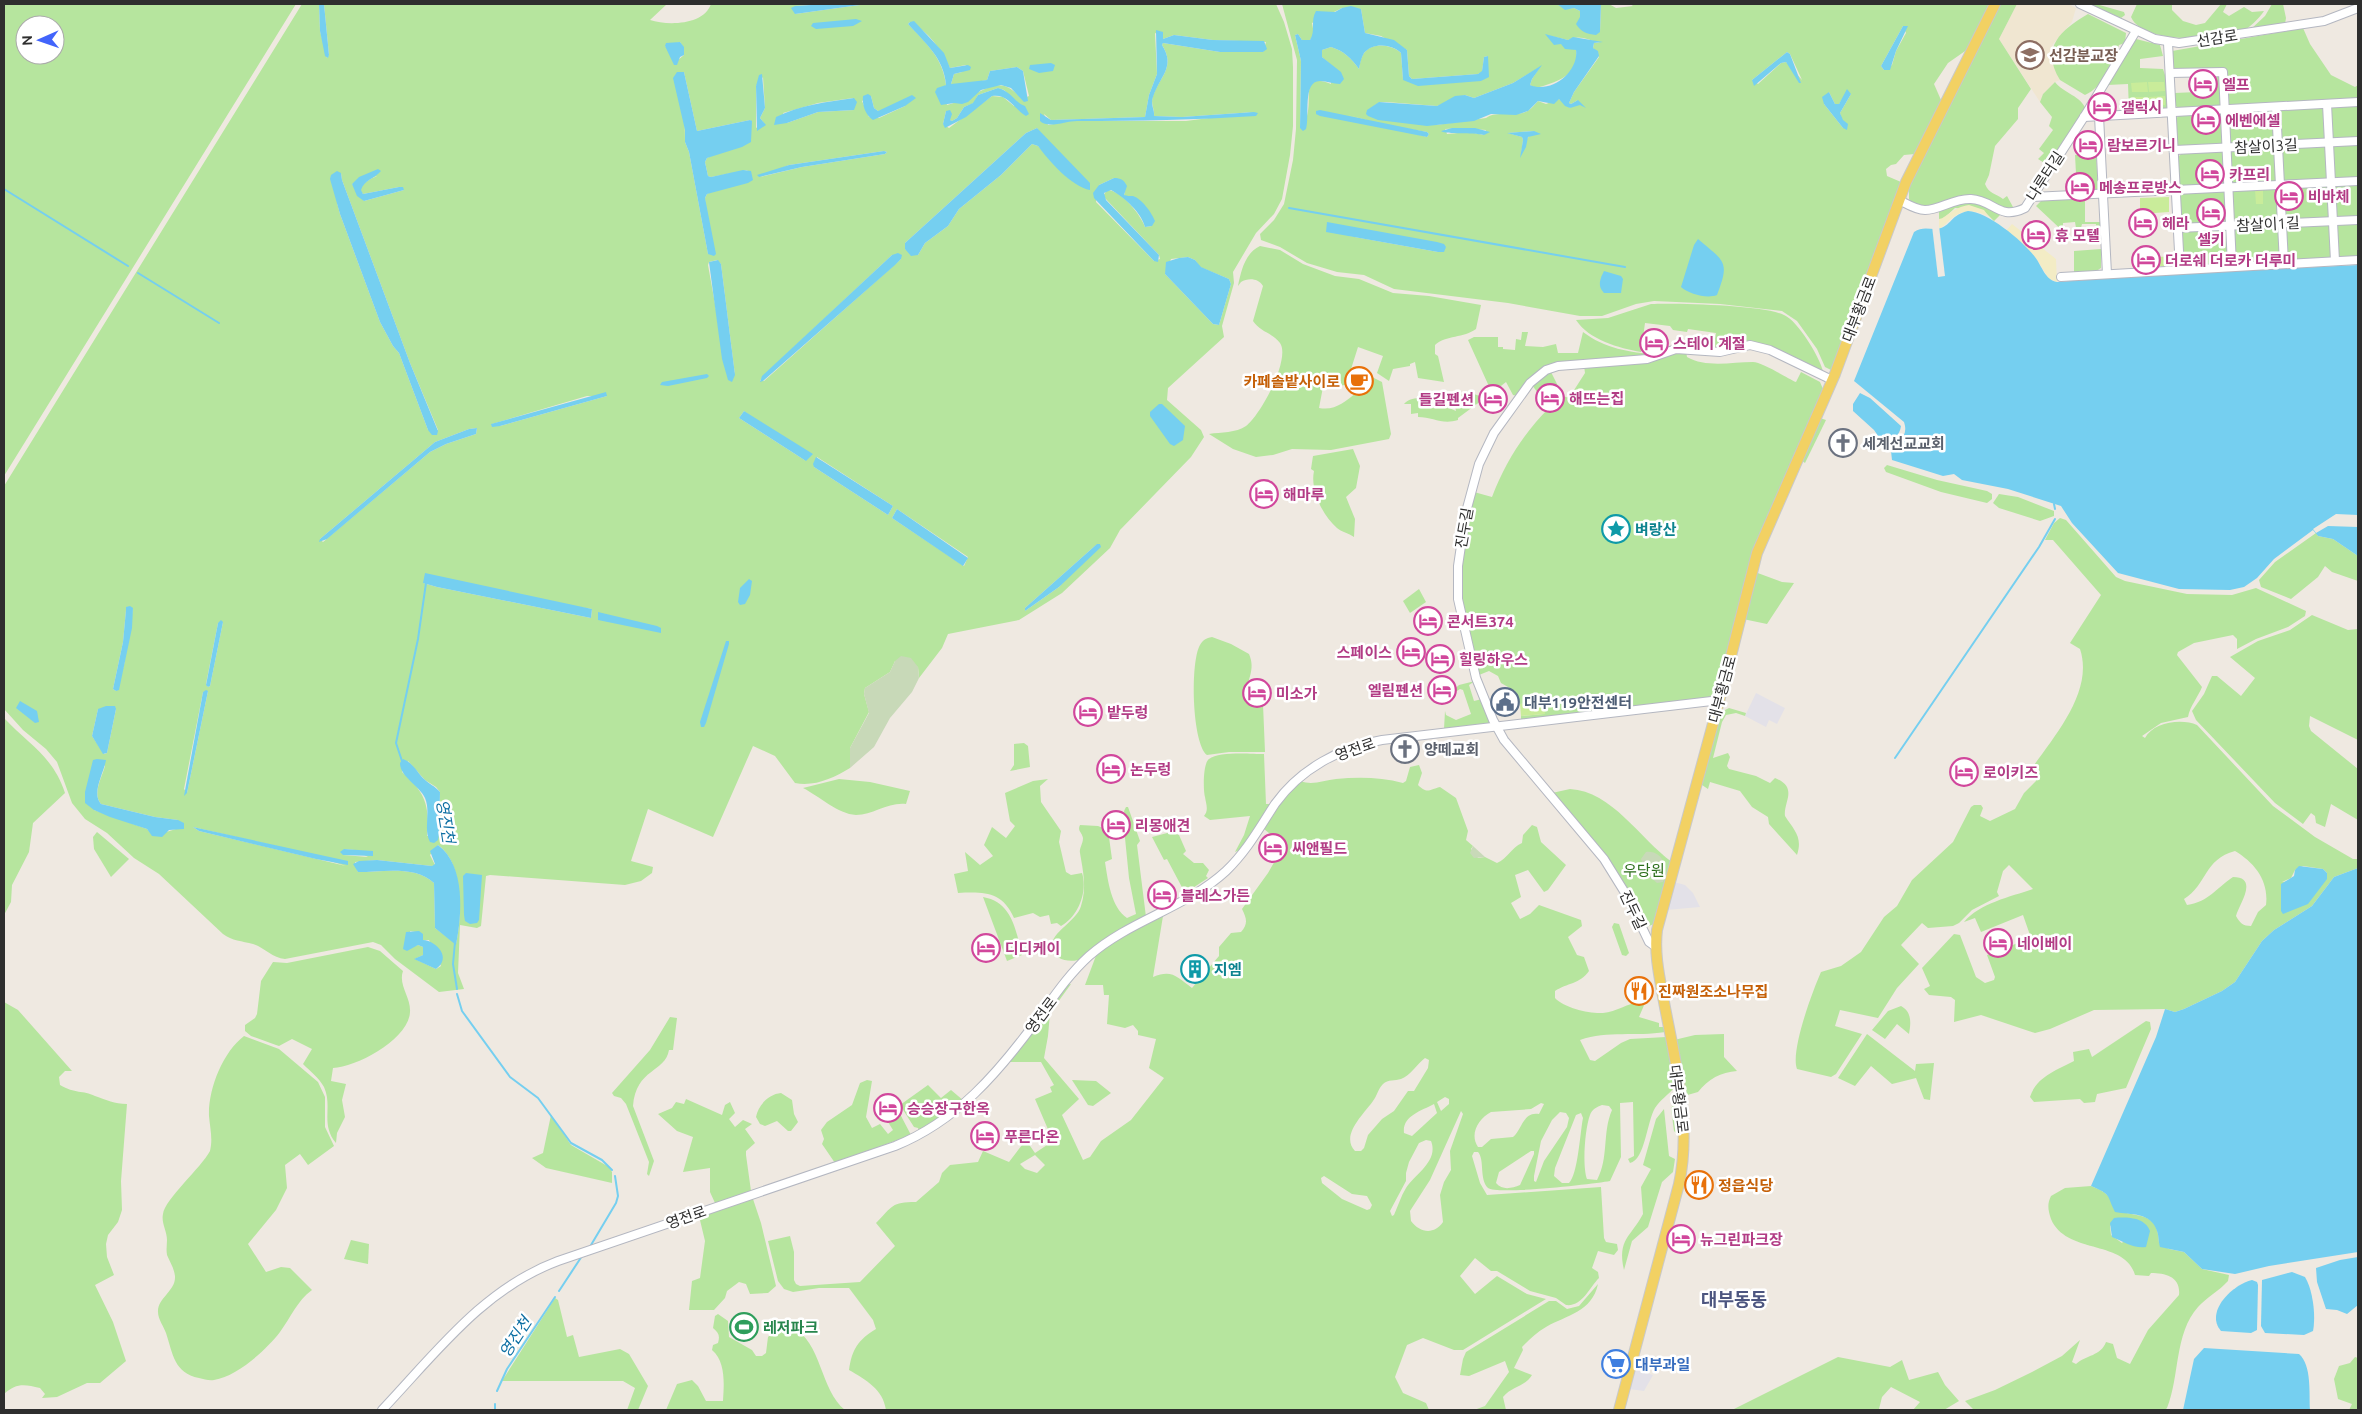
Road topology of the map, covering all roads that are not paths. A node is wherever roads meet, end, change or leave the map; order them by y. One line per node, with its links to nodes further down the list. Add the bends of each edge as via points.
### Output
1 (1995, 4): 26 (main road, 대부황금로, via 1921,149)
2 (2080, 4): 4 (street, 선감로)
3 (2358, 8): 5 (street, 선감로, via 2324,21)
4 (2136, 31): 5 (street, 선감로); 13 (street, 나루터길)
5 (2168, 43): 6 (street)
6 (2170, 74): 10 (street, via 2223,72); 11 (street)
7 (2358, 102): 8 (street)
8 (2327, 104): 9 (street); 15 (street)
9 (2276, 108): 10 (street); 16 (street)
10 (2225, 110): 11 (street); 17 (street)
11 (2172, 112): 12 (street); 18 (street)
12 (2099, 116): 13 (street); 24 (street)
13 (2084, 117): 25 (street, 나루터길)
14 (2358, 141): 15 (street, 참살이3길)
15 (2330, 143): 16 (street, 참살이3길); 20 (street)
16 (2278, 146): 17 (street, 참살이3길); 21 (street)
17 (2227, 148): 18 (street, 참살이3길); 22 (street)
18 (2174, 150): 23 (street)
19 (2358, 181): 20 (street)
20 (2331, 182): 21 (street); 28 (street)
21 (2280, 185): 22 (street); 29 (street)
22 (2229, 187): 23 (street); 30 (street)
23 (2176, 190): 24 (street); 31 (street)
24 (2103, 193): 25 (street); 37 (street)
25 (2032, 197): 26 (street, 나루터길, via 2025,208 2010,213 1968,198 1925,210)
26 (1899, 200): 39 (main road, 대부황금로)
27 (2358, 220): 28 (street, 참살이1길)
28 (2333, 221): 29 (street, 참살이1길); 33 (street)
29 (2282, 223): 30 (street, 참살이1길); 34 (street)
30 (2230, 226): 31 (street, 참살이1길); 35 (street)
31 (2178, 228): 36 (street)
32 (2358, 260): 33 (street)
33 (2335, 261): 34 (street)
34 (2284, 264): 35 (street)
35 (2232, 266): 36 (street)
36 (2180, 270): 37 (street)
37 (2107, 274): 38 (street)
38 (2061, 277)
39 (1832, 380): 40 (main road, 대부황금로, via 1757,553); 41 (street, 진두길, via 1770,350 1750,345 1720,352 1676,350 1647,359 1558,366 1546,370 1530,383 1497,428 1479,464 1466,512 1458,566 1458,599 1466,637 1478,685)
40 (1720, 700): 41 (street, 영전로); 42 (main road, 대부황금로, via 1659,920)
41 (1496, 726): 42 (street, 진두길, via 1516,756 1604,859 1627,896 1646,938); 43 (street, 영전로, via 1372,741 1323,761 1283,795 1247,849 1222,874 1195,895 1113,939 1088,957 998,1071 949,1116 895,1146 558,1260 526,1274 479,1308)
42 (1656, 947): 44 (main road, 대부황금로, via 1682,1112 1684,1156 1680,1184)
43 (382, 1410)
44 (1620, 1410)

